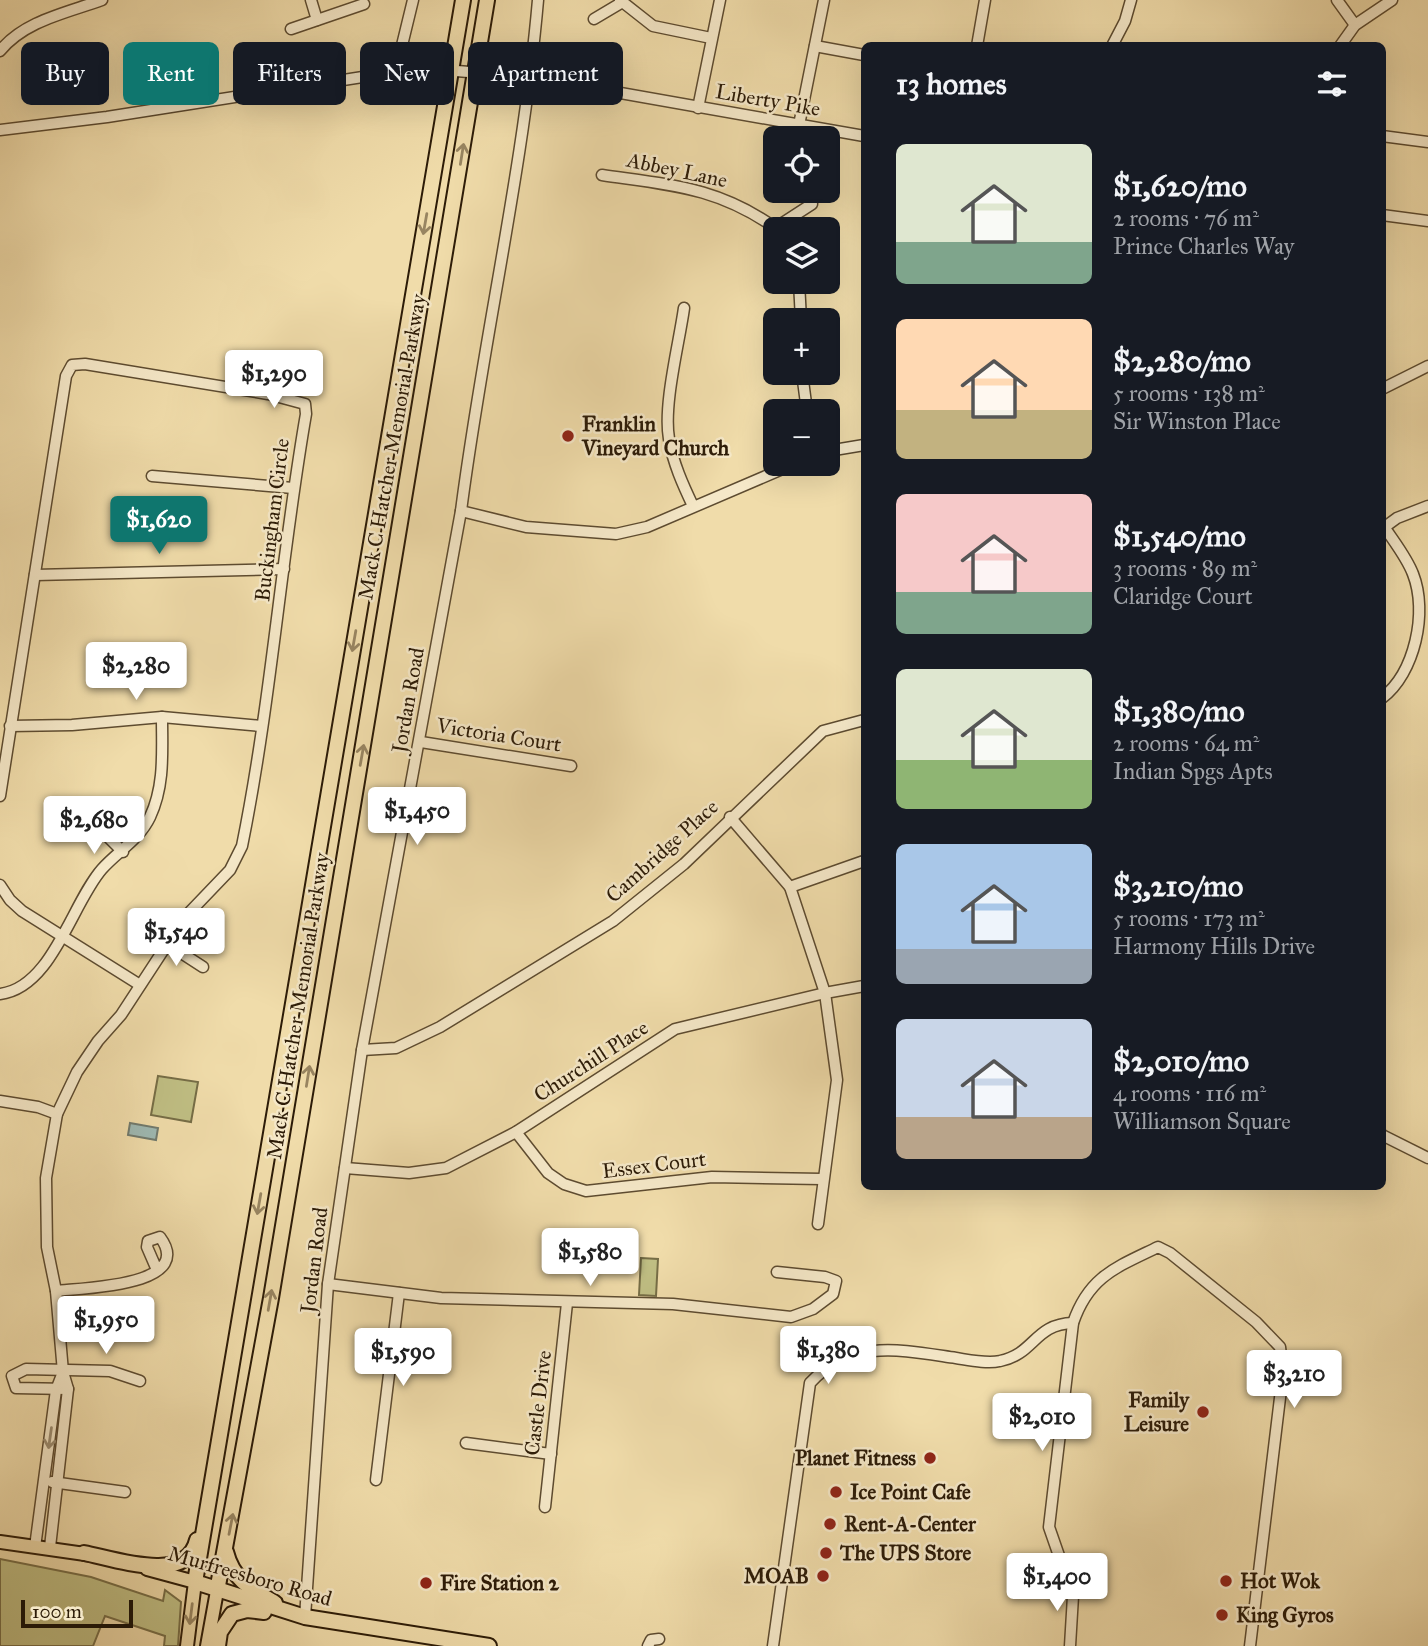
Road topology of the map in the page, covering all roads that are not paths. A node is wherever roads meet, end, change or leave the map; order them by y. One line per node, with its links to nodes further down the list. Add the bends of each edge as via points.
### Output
1 (102, 0): 28 (street, via 30,26 11,37)
2 (311, 0): 16 (street)
3 (413, 0): 20 (street)
4 (463, 0): 27 (highway, Mack C Hatcher Memorial Parkway)
5 (487, 0): 21 (highway, Mack C Hatcher Memorial Parkway)
6 (538, 0): 22 (street, Jordan Road)
7 (720, 0): 19 (street)
8 (824, 0): 26 (street)
9 (985, 0): 23 (street)
10 (1131, 0): 24 (street)
11 (1337, 0): 17 (street)
12 (1392, 0): 17 (street)
13 (620, 1): 15 (street); 19 (street, via 653,26)
14 (364, 4): 16 (street)
15 (594, 19)
16 (317, 20): 18 (street)
17 (1355, 25): 25 (street)
18 (291, 29)
19 (711, 38): 35 (street)
20 (403, 42)
21 (480, 42)
22 (534, 42)
23 (978, 42)
24 (1114, 42)
25 (1342, 42)
26 (815, 46): 29 (street); 36 (street)
27 (454, 47)
28 (0, 51)
29 (861, 54)
30 (360, 76): 37 (street, Liberty Pike)
31 (623, 95): 35 (street, Liberty Pike)
32 (444, 105): 104 (highway, Mack C Hatcher Memorial Parkway, one-way to 104)
33 (470, 105): 114 (highway, Mack C Hatcher Memorial Parkway, one-way to 33)
34 (526, 105): 57 (street, Jordan Road)
35 (698, 108): 36 (street, Liberty Pike)
36 (799, 125): 38 (street, Liberty Pike)
37 (0, 130)
38 (861, 135)
39 (1386, 137): 40 (street)
40 (1428, 142)
41 (602, 174): 45 (street, Abbey Lane, via 719,195)
42 (813, 204): 44 (street)
43 (1386, 216): 46 (street)
44 (794, 217)
45 (763, 220)
46 (1428, 221)
47 (684, 308): 55 (street, via 668,438)
48 (1428, 366): 49 (street)
49 (1386, 387)
50 (861, 446): 51 (street)
51 (840, 449)
52 (152, 475): 54 (street)
53 (765, 476): 55 (street)
54 (293, 488): 60 (street, Buckingham Circle); 61 (street, Buckingham Circle, via 305,404 268,394 72,365 66,376)
55 (693, 506): 57 (street, via 647,527 616,534 526,527)
56 (1428, 506): 58 (street)
57 (461, 511): 67 (street, Jordan Road)
58 (1386, 527)
59 (1386, 532): 62 (street, via 1413,573 1419,604 1411,656 1400,681)
60 (284, 569): 61 (street); 66 (street, Buckingham Circle)
61 (35, 575): 65 (street, Buckingham Circle)
62 (1386, 694)
63 (163, 716): 65 (street); 66 (street); 72 (street, via 162,777 156,799 144,826)
64 (861, 721): 70 (street, Cambridge Place, via 823,732)
65 (10, 726): 69 (street, Buckingham Circle)
66 (261, 726): 77 (street, Buckingham Circle, via 242,846 230,870)
67 (421, 742): 68 (street, Victoria Court); 83 (street, Jordan Road)
68 (571, 766)
69 (0, 796)
70 (730, 817): 75 (street); 83 (street, Cambridge Place, via 684,864 613,921 440,1027 396,1048)
71 (94, 822): 72 (street)
72 (122, 852): 76 (street, via 102,869)
73 (861, 862): 75 (street)
74 (0, 885): 76 (street, via 10,900)
75 (790, 887): 81 (street)
76 (62, 937): 79 (street); 82 (street, via 26,985)
77 (166, 943): 78 (street); 79 (street, Buckingham Circle)
78 (203, 967)
79 (140, 985): 85 (street, Buckingham Circle, via 77,1072)
80 (861, 987): 81 (street, Churchill Place)
81 (825, 993): 86 (street, Churchill Place, via 675,1029); 90 (street, via 837,1080)
82 (0, 994)
83 (362, 1050): 89 (street, Jordan Road)
84 (0, 1101): 85 (street)
85 (57, 1114): 95 (street, Buckingham Circle, via 48,1159 46,1213)
86 (516, 1132): 89 (street, Churchill Place, via 446,1168 409,1173); 90 (street, Essex Court, via 548,1173 586,1191 712,1177)
87 (1386, 1137): 88 (street)
88 (1428, 1158)
89 (345, 1168): 94 (street, Jordan Road)
90 (822, 1178): 91 (street)
91 (818, 1224)
92 (157, 1270): 95 (street, via 139,1282)
93 (777, 1272): 97 (street, via 825,1277 836,1281 836,1287 813,1309 791,1317 673,1304)
94 (328, 1284): 96 (street); 118 (street, Jordan Road)
95 (56, 1291): 99 (street, Buckingham Circle)
96 (398, 1293): 97 (street); 106 (street)
97 (566, 1303): 105 (street, Castle Drive)
98 (1073, 1323): 125 (street, via 1055,1324 1024,1352 998,1362 880,1350 827,1365 810,1382); 126 (street, via 1049,1527 1073,1595); 127 (street, via 1081,1298 1102,1276 1158,1247 1256,1322 1280,1347 1283,1373)
99 (63, 1372): 100 (street, via 110,1371); 101 (street, Buckingham Circle); 101 (street, via 26,1369 12,1376 16,1388); 102 (street, Buckingham Circle)
100 (140, 1381)
101 (56, 1390): 102 (street); 107 (street, Buckingham Circle, one-way to 107)
102 (68, 1390): 108 (street, Buckingham Circle)
103 (466, 1443): 105 (street)
104 (218, 1448): 115 (highway, via 211,1458 195,1547 186,1560 156,1566); 116 (highway, Mack C Hatcher Memorial Parkway)
105 (551, 1454): 110 (street, Castle Drive)
106 (376, 1480)
107 (44, 1481): 108 (street); 112 (street, Buckingham Circle)
108 (57, 1483): 109 (street); 113 (street, Buckingham Circle)
109 (125, 1492)
110 (544, 1507)
111 (0, 1542): 112 (main road, Murfreesboro Road)
112 (35, 1547): 113 (main road, Murfreesboro Road)
113 (50, 1547): 115 (main road, Murfreesboro Road)
114 (226, 1551): 117 (highway, Mack C Hatcher Memorial Parkway); 118 (highway, via 242,1584)
115 (84, 1553): 116 (main road, Murfreesboro Road)
116 (195, 1582): 117 (highway, Murfreesboro Road); 120 (main road, Mack C Hatcher Memorial Parkway, one-way to 120)
117 (217, 1591): 118 (highway, Murfreesboro Road); 121 (main road, Mack C Hatcher Memorial Parkway)
118 (298, 1615): 122 (highway, via 247,1610 232,1614 220,1632); 123 (highway, Murfreesboro Road)
119 (659, 1639): 124 (street)
120 (187, 1646)
121 (207, 1646)
122 (218, 1646)
123 (489, 1646)
124 (648, 1646)
125 (773, 1646)
126 (1070, 1646)
127 (1250, 1646)

